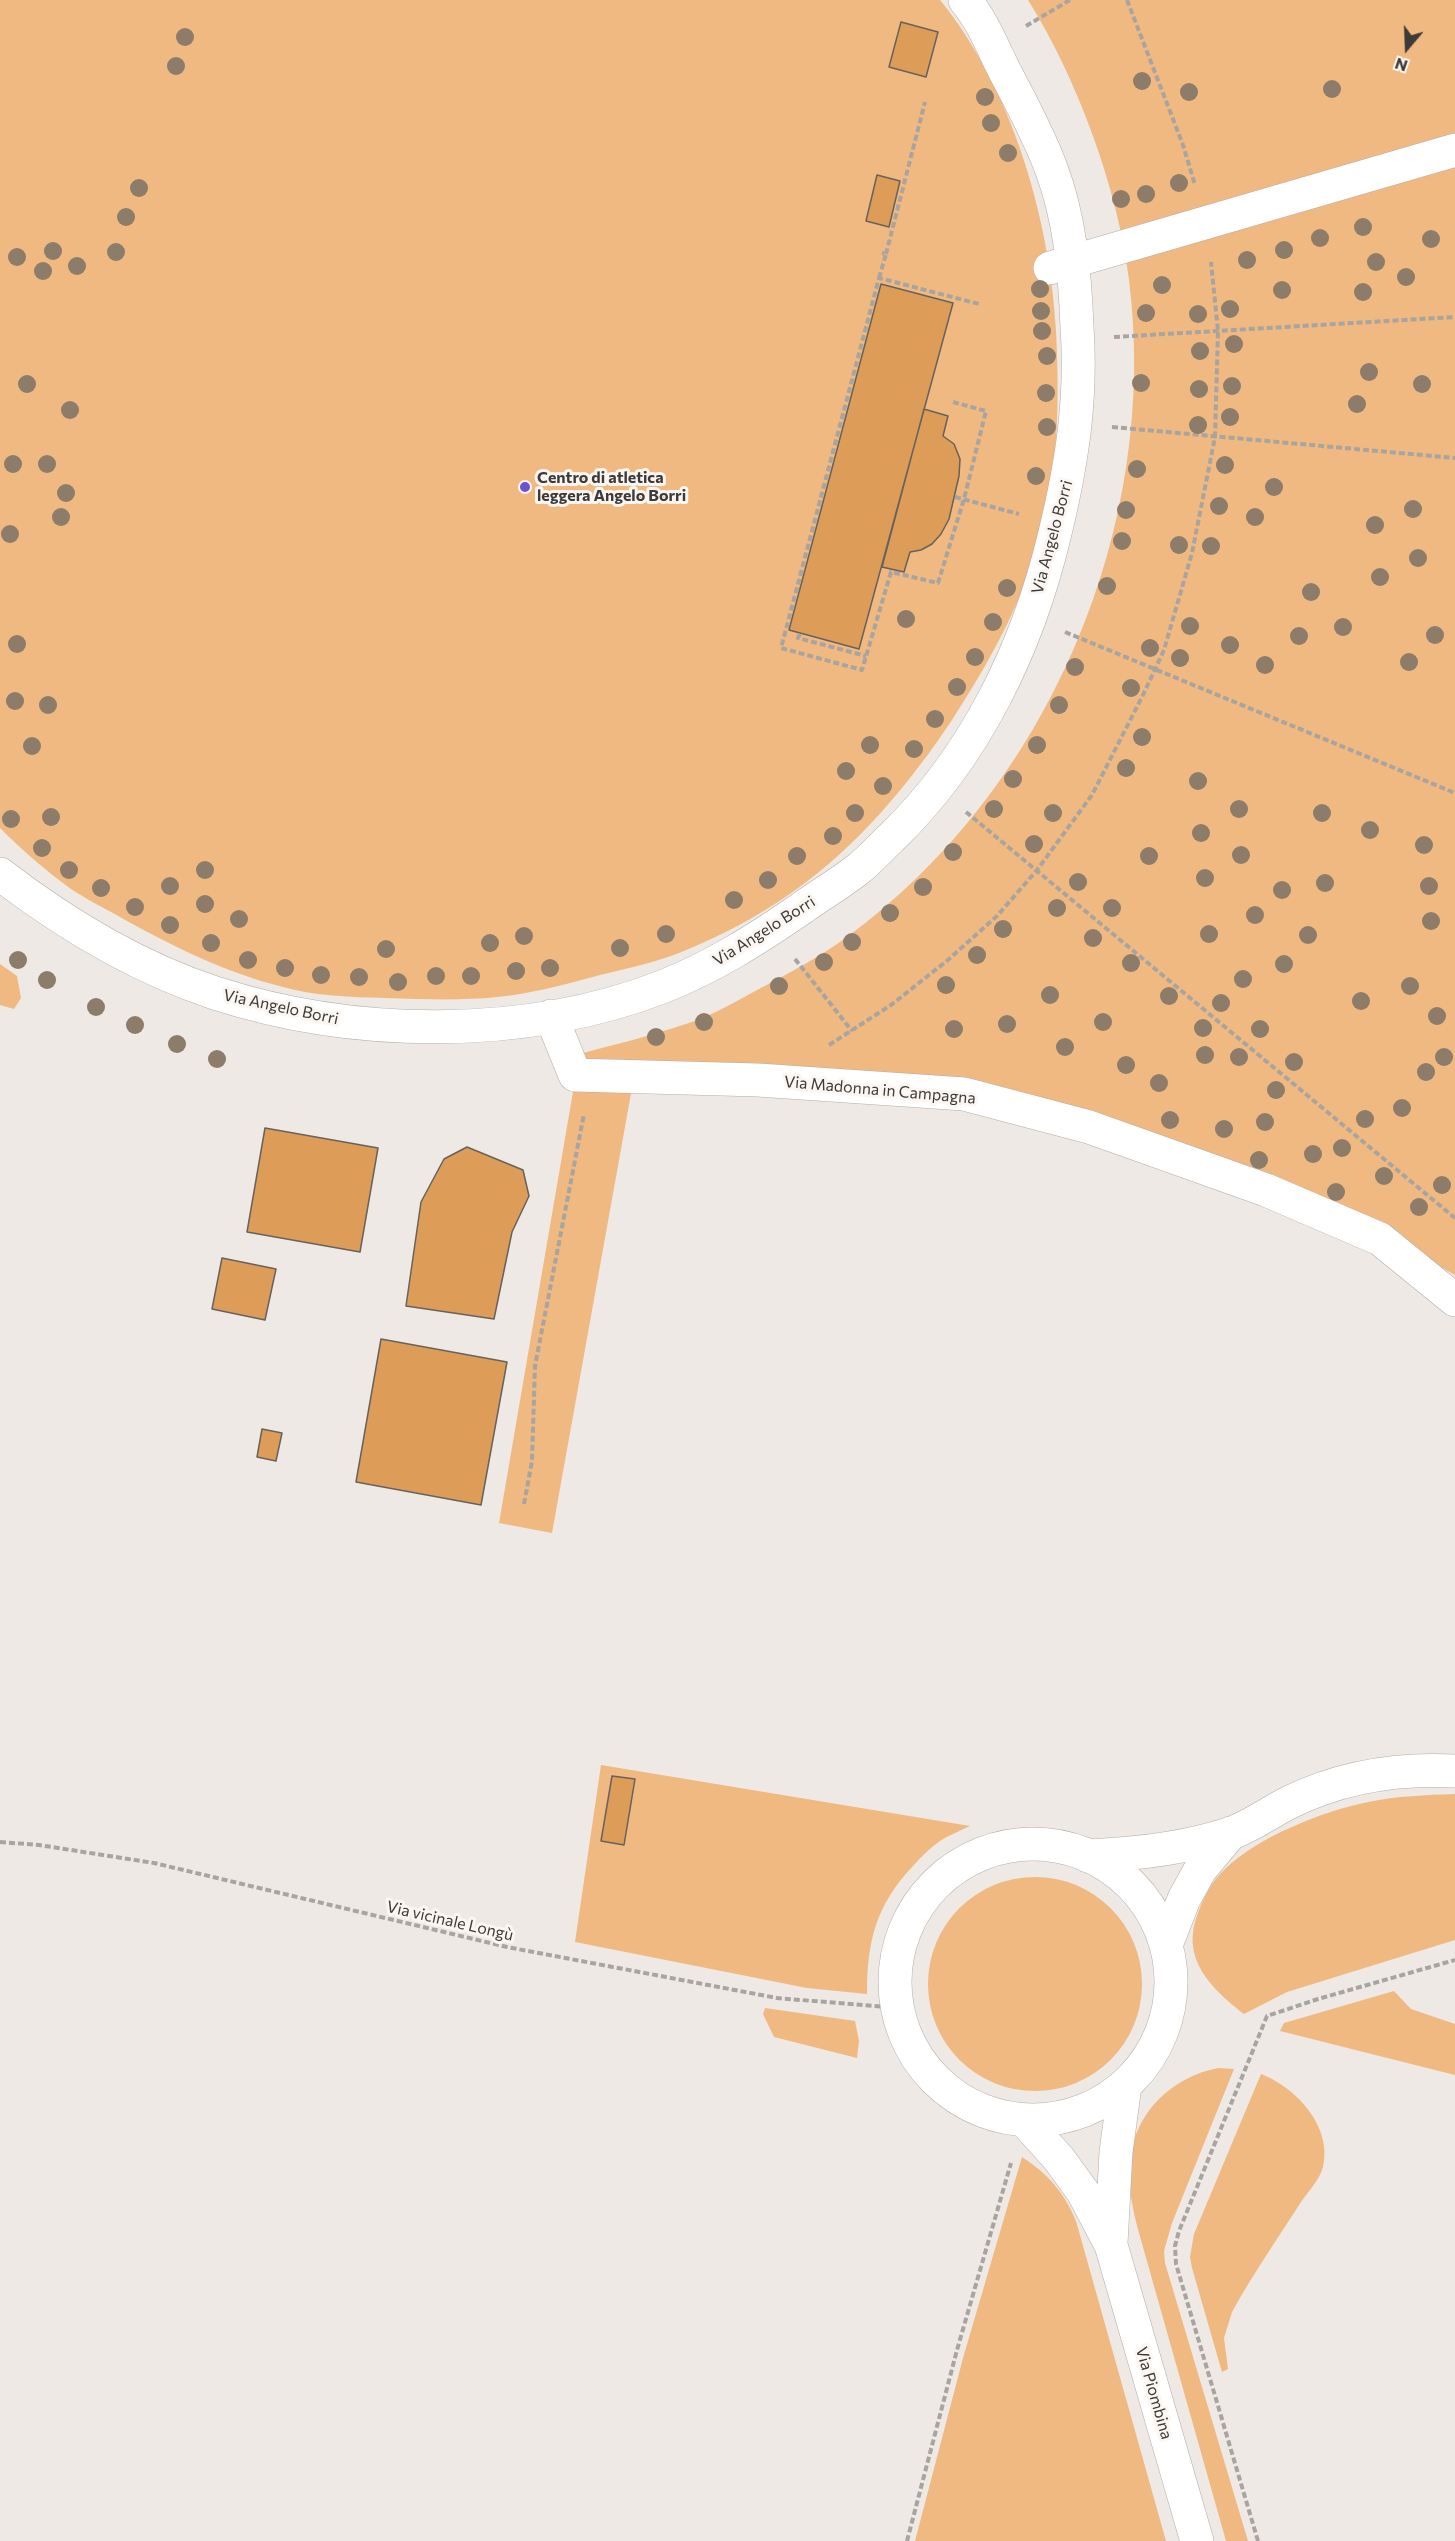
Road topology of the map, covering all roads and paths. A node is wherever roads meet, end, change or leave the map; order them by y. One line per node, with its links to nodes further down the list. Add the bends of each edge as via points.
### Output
1 (964, 0): 4 (street, Via Angelo Borri, via 975,12)
2 (1070, 0): 4 (path)
3 (1127, 0): 7 (path, via 1183,146)
4 (992, 46): 8 (street, Via Angelo Borri, via 1052,170)
5 (925, 102): 9 (path)
6 (1455, 150): 7 (street)
7 (1206, 223): 8 (street); 14 (path)
8 (1062, 265): 15 (street, Via Angelo Borri)
9 (879, 278): 10 (path); 25 (path, via 781,648 862,670)
10 (939, 293): 11 (path); 12 (path)
11 (937, 299)
12 (978, 304)
13 (1455, 317): 14 (path)
14 (1218, 331): 15 (path); 18 (path)
15 (1078, 339): 17 (street, Via Angelo Borri)
16 (953, 402): 21 (path, via 986,411)
17 (1077, 423): 18 (path); 22 (street, Via Angelo Borri)
18 (1215, 437): 19 (path); 26 (path, via 1192,553)
19 (1455, 458)
20 (956, 497): 21 (path)
21 (964, 499): 22 (path); 25 (path, via 938,583 891,572)
22 (1058, 523): 23 (street, Via Angelo Borri)
23 (1029, 618): 26 (path); 27 (street, Via Angelo Borri, via 997,696)
24 (800, 633): 25 (path, via 798,638)
25 (866, 656)
26 (1155, 670): 28 (path); 29 (path, via 1092,795)
27 (936, 788): 29 (path); 31 (street, Via Angelo Borri, via 920,810 859,868)
28 (1455, 793)
29 (1037, 870): 33 (path, via 997,916 948,960); 36 (path)
30 (0, 874): 32 (street, Via Angelo Borri, via 70,924 124,954 184,981 248,1002 321,1017 416,1027)
31 (773, 928): 32 (street, Via Angelo Borri, via 733,954 657,989); 33 (path)
32 (550, 1016): 35 (street, Via Madonna in Campagna, via 575,1075)
33 (852, 1031): 34 (path)
34 (826, 1046)
35 (592, 1075): 37 (street, Via Madonna in Campagna, via 758,1080 964,1095 1078,1124 1266,1190 1380,1239); 38 (path, via 535,1366 532,1461)
36 (1455, 1218)
37 (1455, 1300)
38 (524, 1504)
39 (1455, 1771): 40 (street, via 1398,1772 1355,1779 1293,1800)
40 (1231, 1833): 42 (street, via 1154,1851); 43 (street, via 1200,1870)
41 (0, 1842): 45 (path, Via vicinale Longù, via 154,1863 507,1947 777,1998)
42 (1088, 1856): 43 (street, via 1115,1871 1137,1892 1155,1917); 45 (street, via 1060,1847 1030,1844 1000,1848 972,1858 947,1875 925,1896 909,1920 899,1949 895,1979)
43 (1166, 1945): 46 (street, via 1171,1972 1170,2005 1160,2037 1143,2066)
44 (1455, 1960): 51 (path, via 1268,2016 1179,2231 1176,2264)
45 (898, 2008): 47 (street, via 909,2042 929,2072 949,2090 988,2113)
46 (1125, 2085): 47 (street, via 1095,2106 1060,2117); 48 (street, Via Piombina, via 1116,2152)
47 (1024, 2120): 48 (street, Via Piombina, via 1083,2192); 49 (path)
48 (1111, 2245): 50 (street, Via Piombina)
49 (907, 2541)
50 (1197, 2541)
51 (1258, 2541)

